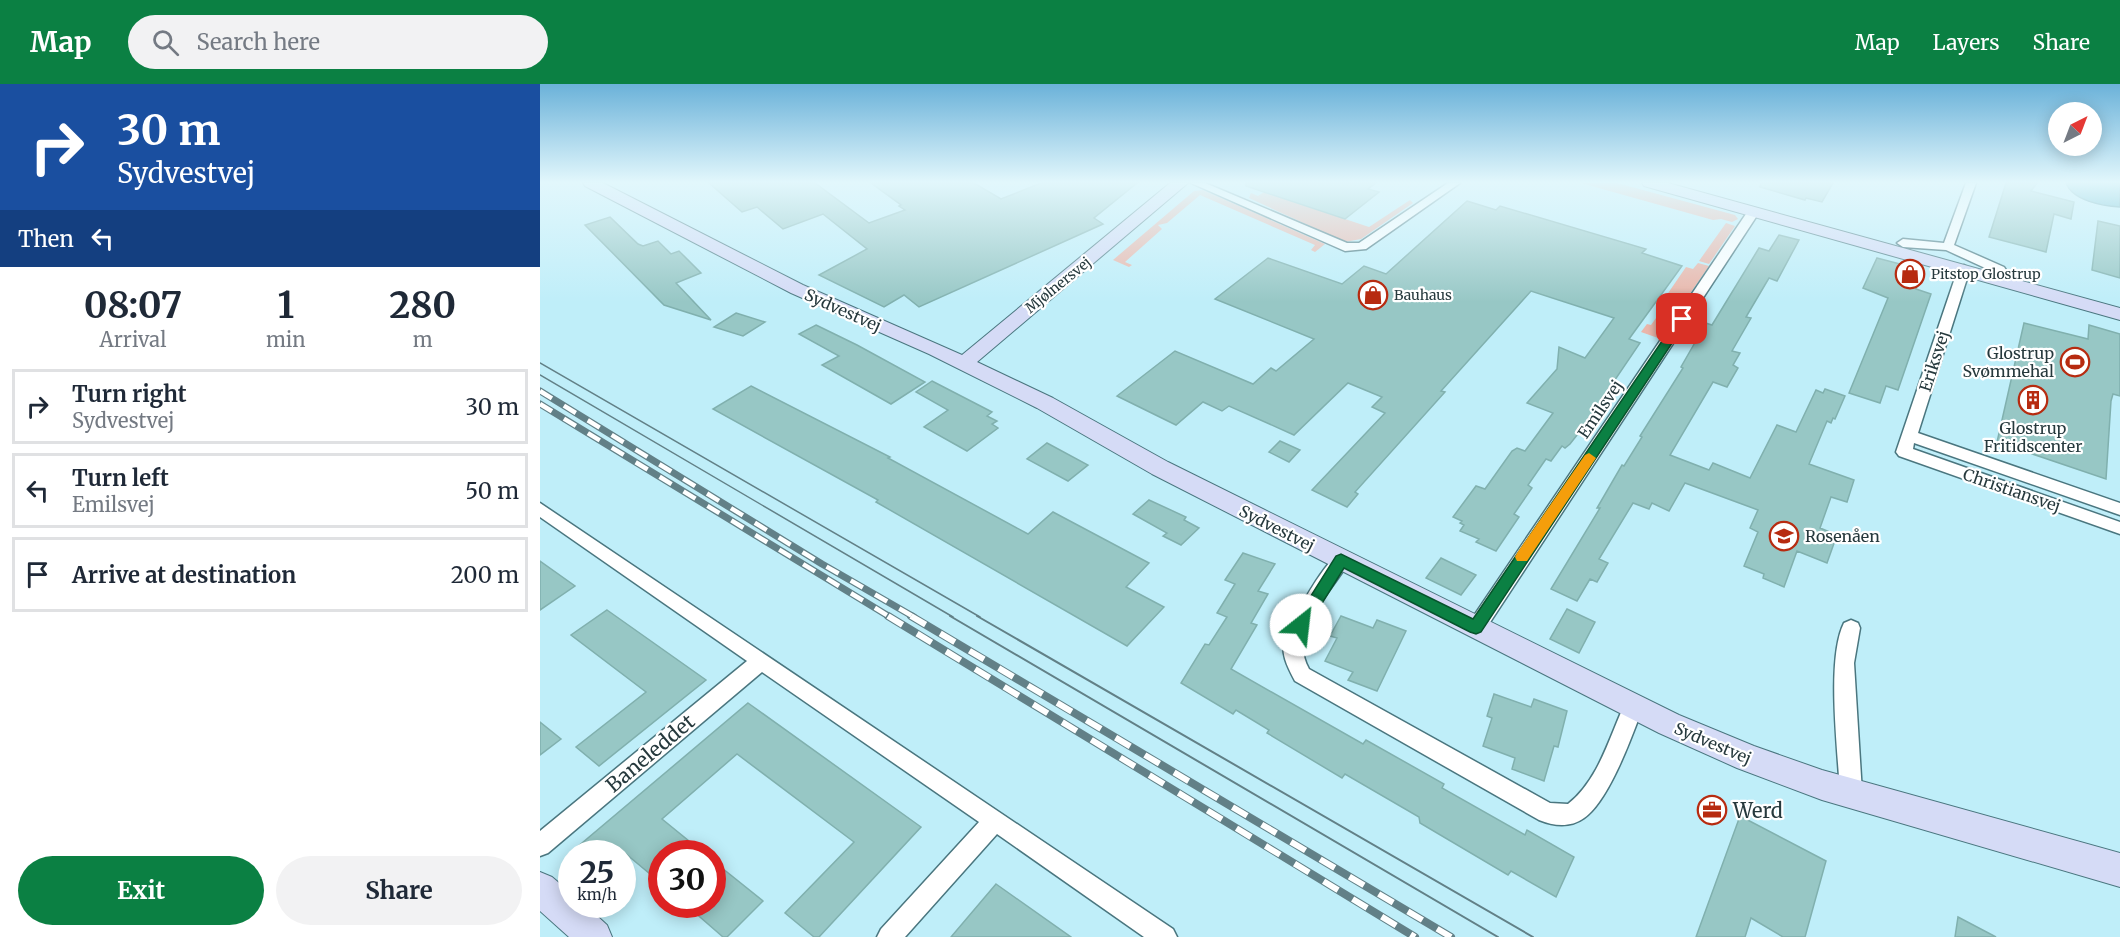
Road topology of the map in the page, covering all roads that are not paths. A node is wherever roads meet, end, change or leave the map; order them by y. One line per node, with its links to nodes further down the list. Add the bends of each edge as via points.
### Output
1 (668, 223): 15 (street, Sydvestvej, via 796,289)
2 (1132, 223): 15 (street, Mjølnersvej)
3 (1289, 223): 4 (street, via 1345,247 1362,246)
4 (1396, 223)
5 (1747, 223): 22 (street, Emilsvej)
6 (1794, 223): 11 (street)
7 (1830, 223): 9 (street)
8 (1957, 223): 10 (street)
9 (1903, 243): 10 (street); 12 (street)
10 (1948, 247): 12 (street)
11 (1964, 269): 14 (street); 16 (street, Eriksvej)
12 (2000, 270): 13 (street)
13 (2120, 302)
14 (2120, 313)
15 (964, 363): 21 (street, Sydvestvej)
16 (1910, 436): 17 (street, Eriksvej); 19 (street, Christiansvej)
17 (1904, 452): 20 (street, Christiansvej)
18 (540, 509): 24 (street)
19 (2120, 509)
20 (2120, 528)
21 (1341, 560): 22 (street, Sydvestvej); 25 (street, via 1292,643 1302,675 1547,813 1574,813 1590,799)
22 (1476, 628): 25 (street, Sydvestvej)
23 (1851, 628): 26 (street, via 1844,663)
24 (761, 660): 27 (street); 28 (street, Baneleddet)
25 (1633, 707): 26 (street, Sydvestvej, via 1748,758)
26 (1851, 793): 29 (street, Sydvestvej)
27 (995, 820): 32 (street); 33 (street)
28 (540, 845)
29 (2120, 870)
30 (540, 889): 31 (street)
31 (595, 937)
32 (889, 937)
33 (1165, 937)

